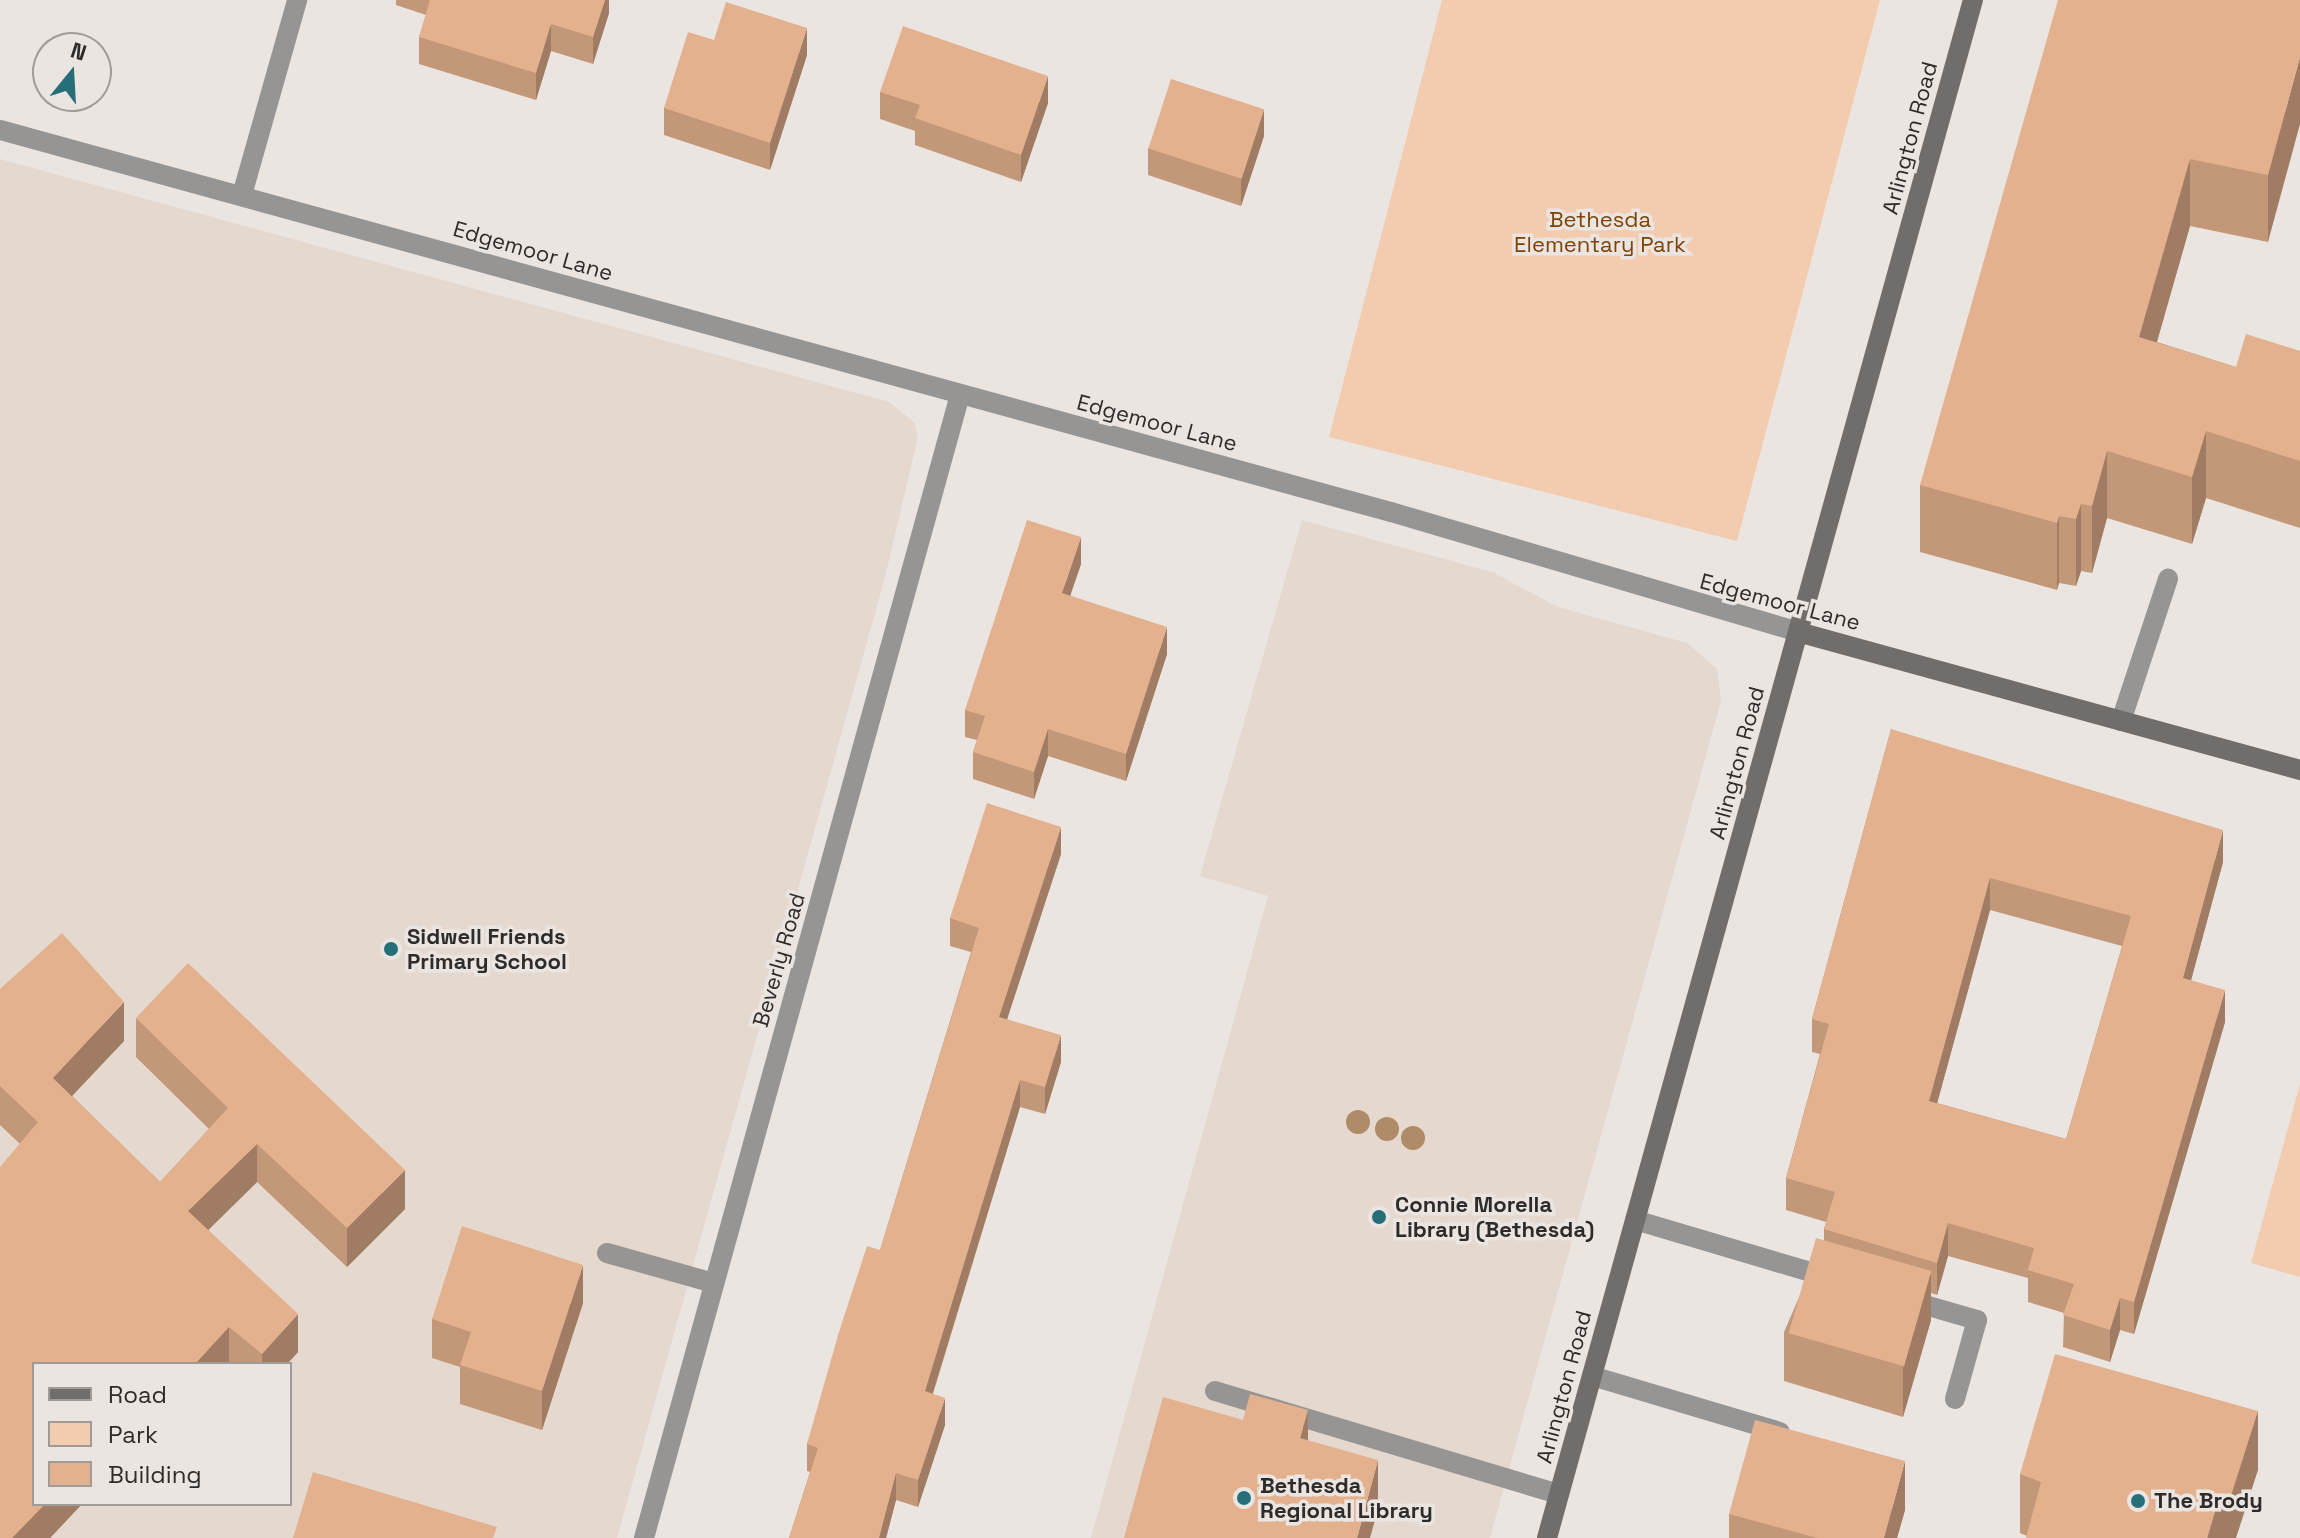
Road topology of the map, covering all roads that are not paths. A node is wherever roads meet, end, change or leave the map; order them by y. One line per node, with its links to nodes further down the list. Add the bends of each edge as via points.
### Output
1 (297, 0): 4 (street)
2 (1973, 0): 7 (main road, Arlington Road)
3 (0, 130): 4 (street, Edgemoor Lane)
4 (242, 195): 5 (street, Edgemoor Lane)
5 (960, 395): 7 (street, Edgemoor Lane); 12 (street, Beverly Road)
6 (2168, 579): 8 (street)
7 (1798, 632): 8 (main road, Edgemoor Lane); 10 (main road, Arlington Road)
8 (2121, 721): 9 (main road, Edgemoor Lane)
9 (2300, 770)
10 (1635, 1220): 13 (street); 15 (main road, Arlington Road)
11 (607, 1253): 12 (street)
12 (714, 1283): 20 (street, Beverly Road)
13 (1858, 1286)
14 (1888, 1294): 17 (street, via 1977,1320)
15 (1592, 1376): 18 (street); 19 (main road, Arlington Road)
16 (1215, 1391): 19 (street)
17 (1955, 1399)
18 (1809, 1441)
19 (1559, 1494): 21 (main road, Arlington Road)
20 (644, 1538)
21 (1547, 1538)

